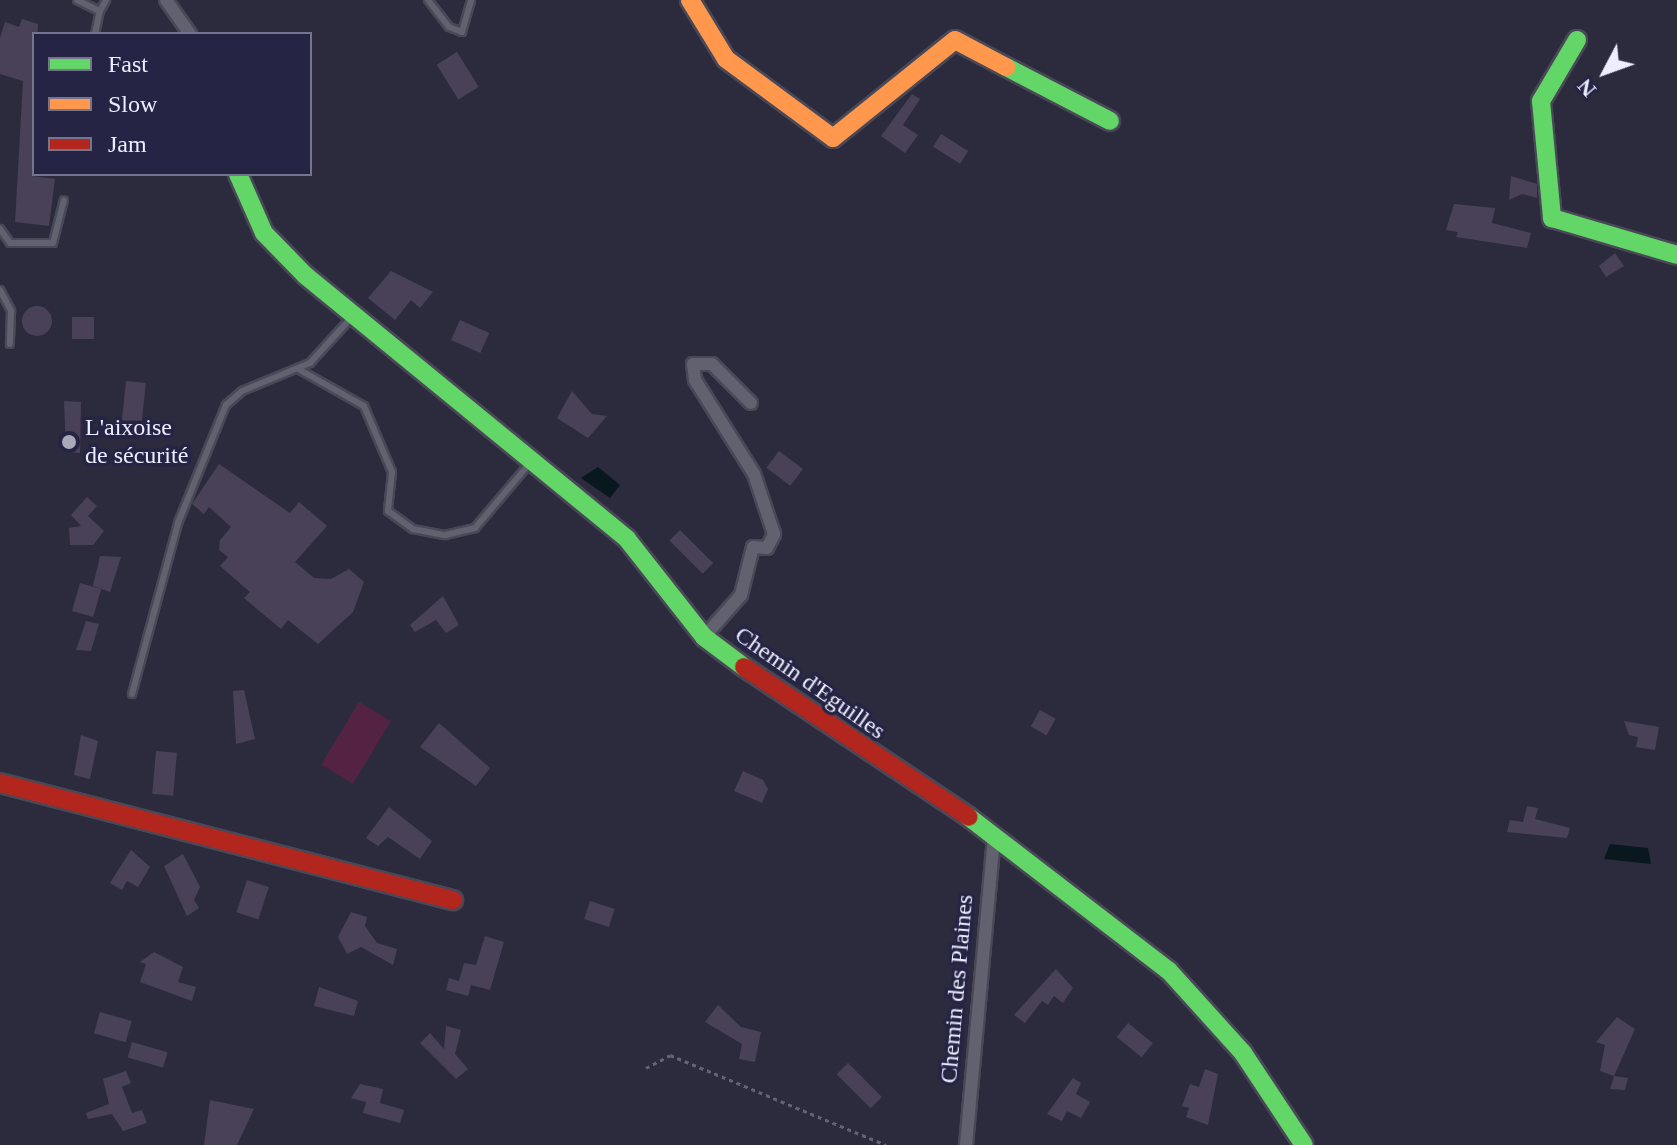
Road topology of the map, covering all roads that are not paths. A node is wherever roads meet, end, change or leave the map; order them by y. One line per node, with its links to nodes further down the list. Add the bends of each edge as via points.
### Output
1 (77, 0): 7 (lane)
2 (106, 0): 7 (lane)
3 (166, 0): 9 (street)
4 (428, 0): 5 (lane, via 449,27 462,32)
5 (471, 0)
6 (690, 0): 11 (street, via 726,59 833,138 955,40)
7 (100, 11): 8 (lane)
8 (95, 32)
9 (189, 32)
10 (1577, 40): 15 (street, via 1541,101 1552,218)
11 (1110, 121)
12 (239, 176): 17 (street, Chemin d'Eguilles, via 264,233)
13 (64, 200): 14 (lane, via 53,243 10,243)
14 (0, 229)
15 (1677, 255)
16 (0, 290): 18 (lane, via 11,311)
17 (351, 318): 19 (lane); 21 (street, Chemin d'Eguilles)
18 (10, 344)
19 (300, 370): 21 (lane, via 364,406 392,472 388,511 413,529 445,535 475,528); 23 (lane, via 242,391 212,431 178,523)
20 (751, 403): 22 (street, via 712,364 693,364 695,380 754,474 774,534 767,548 753,547 741,595)
21 (532, 460): 22 (street, Chemin d'Eguilles, via 627,539)
22 (704, 637): 25 (street, Chemin d'Eguilles, via 784,698)
23 (132, 694)
24 (0, 783): 26 (street)
25 (994, 837): 27 (street, Chemin des Plaines); 28 (street, Chemin d'Eguilles, via 1169,971 1243,1053)
26 (453, 900)
27 (966, 1145)
28 (1304, 1145)

